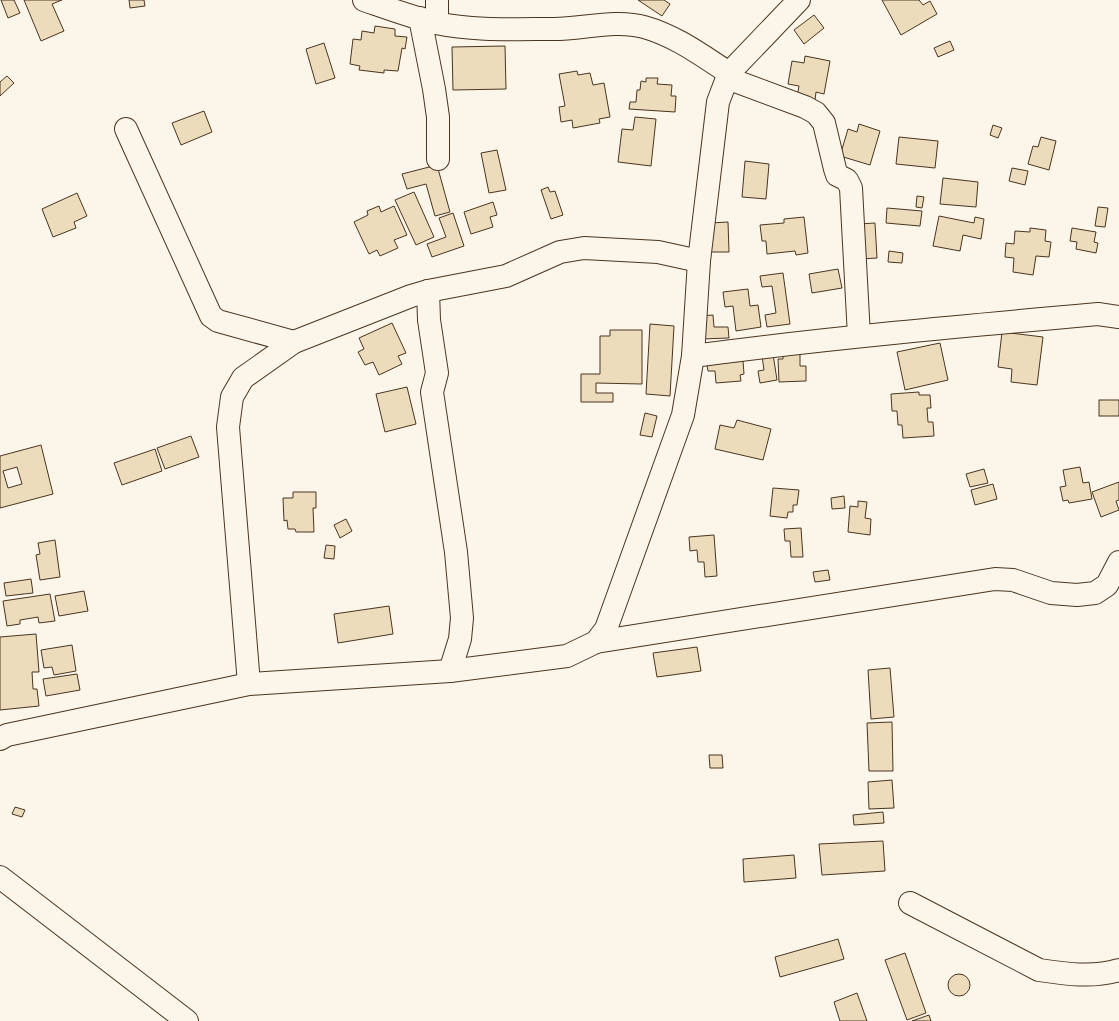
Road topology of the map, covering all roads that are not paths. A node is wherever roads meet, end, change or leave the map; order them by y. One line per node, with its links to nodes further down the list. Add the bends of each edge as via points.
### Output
1 (364, 0): 4 (street)
2 (438, 0): 4 (street)
3 (799, 0): 5 (street)
4 (428, 20): 5 (street, via 521,29 571,29 626,23 679,40); 7 (street, via 438,117)
5 (728, 76): 8 (street, via 718,102); 11 (street, via 805,107 816,113 824,123 837,175 847,180 851,188)
6 (126, 130): 12 (street, via 211,316 218,321)
7 (438, 159)
8 (699, 261): 9 (street, via 658,252 584,248 560,252 506,276); 13 (street)
9 (428, 291): 12 (street); 16 (street, via 429,320 438,373 432,392 456,552 462,618 460,639)
10 (1119, 317): 11 (street, via 1098,314)
11 (859, 336): 13 (street)
12 (294, 342): 17 (street, via 243,378 232,397 228,427)
13 (693, 356): 15 (street, via 683,415 606,629)
14 (1119, 562): 15 (street, via 1107,585 1095,593 1051,593 1014,580 995,578)
15 (596, 642): 16 (street, via 566,656)
16 (450, 671): 17 (street)
17 (249, 684): 18 (street, via 7,735)
18 (0, 739)
19 (0, 877): 22 (street)
20 (910, 903): 21 (street, via 1039,970 1098,974)
21 (1119, 970)
22 (187, 1021)

